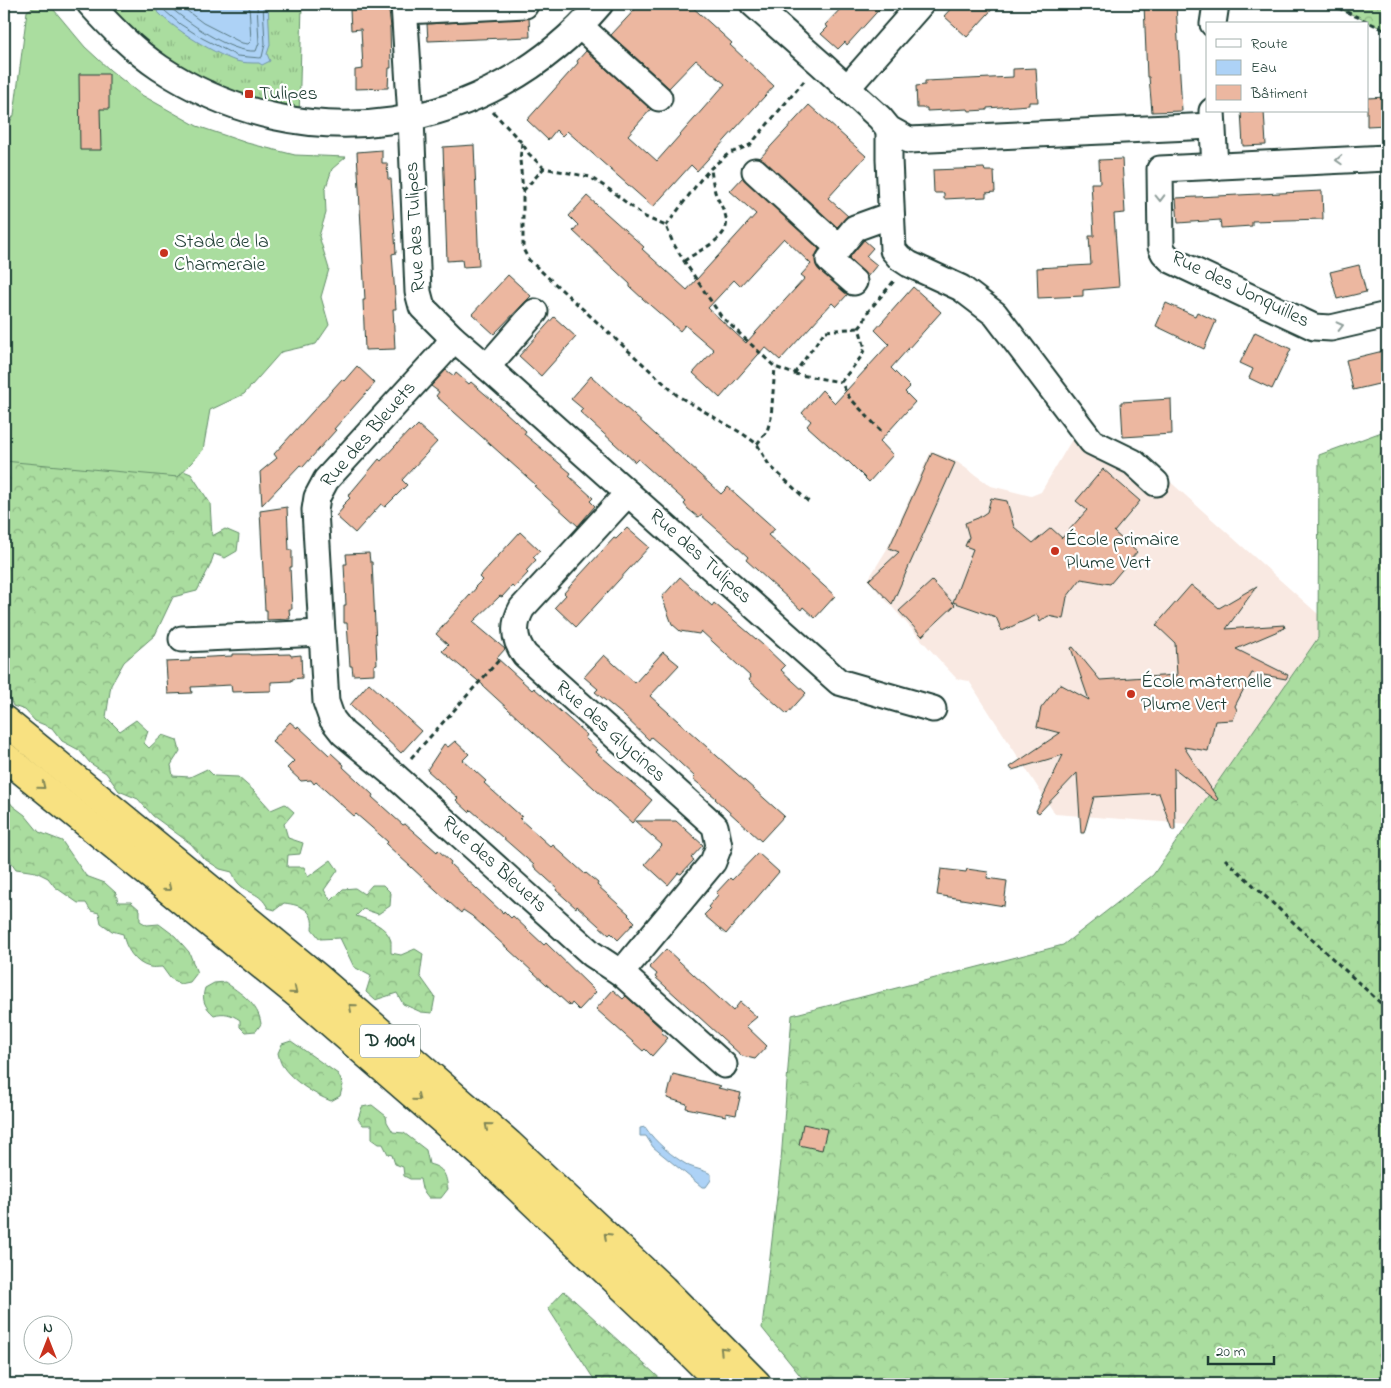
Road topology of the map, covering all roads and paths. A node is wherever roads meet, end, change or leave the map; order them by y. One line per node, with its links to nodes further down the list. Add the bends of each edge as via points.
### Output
1 (90, 4): 18 (street, via 123,39 159,67 213,96 248,109 298,121 340,124)
2 (600, 4): 12 (street)
3 (753, 4): 14 (street)
4 (921, 4): 15 (street)
5 (1216, 4): 11 (street)
6 (1330, 4): 13 (path)
7 (1380, 4): 10 (path)
8 (525, 5): 9 (street)
9 (404, 7): 18 (street, Rue des Tulipes)
10 (1387, 7)
11 (1213, 22)
12 (581, 27): 16 (street, via 531,67); 17 (street)
13 (1387, 31)
14 (821, 64): 15 (street); 26 (path, via 750,145 728,154)
15 (847, 88): 21 (street)
16 (479, 96): 18 (street); 22 (path)
17 (659, 98)
18 (411, 118): 39 (street, Rue des Tulipes, via 418,292 422,307)
19 (1212, 118): 20 (street); 24 (street)
20 (1158, 128): 21 (street, via 909,140); 27 (street, Rue des Jonquilles)
21 (889, 129): 30 (street)
22 (522, 142): 25 (path); 29 (path)
23 (1387, 158): 24 (street, one-way to 24)
24 (1214, 167): 27 (street)
25 (544, 168): 29 (path); 31 (path, via 590,177 645,217)
26 (710, 168): 31 (path); 33 (path, via 714,190 725,211 724,232)
27 (1160, 169): 37 (street, Rue des Jonquilles, one-way to 37, via 1161,248 1171,260 1314,327 1331,328)
28 (755, 171): 32 (street)
29 (523, 192): 45 (path, via 523,248 529,260 678,396)
30 (891, 215): 32 (street, via 855,228); 34 (street, via 893,250)
31 (666, 226): 33 (path)
32 (839, 248): 35 (street, via 829,260)
33 (684, 261): 41 (path, via 722,316)
34 (909, 264): 38 (path); 46 (street, via 961,288 995,314 1092,442 1133,462)
35 (854, 282)
36 (535, 312): 40 (street)
37 (1387, 315)
38 (858, 328): 42 (path, via 825,331); 43 (path, via 865,348)
39 (453, 338): 40 (street, Rue des Tulipes); 49 (street, Rue des Bleuets, via 320,490 315,510)
40 (487, 367): 47 (street, Rue des Tulipes)
41 (775, 367): 42 (path); 45 (path, via 768,431)
42 (794, 374): 43 (path)
43 (841, 382): 44 (path, via 848,396)
44 (881, 432)
45 (757, 444): 48 (path, via 769,465)
46 (1156, 483)
47 (628, 493): 51 (street, via 522,608 514,628); 52 (street, Rue des Tulipes, via 839,682)
48 (810, 502)
49 (322, 633): 50 (street); 55 (street, Rue des Bleuets, via 326,702 330,714 343,733)
50 (182, 639)
51 (518, 644): 55 (path); 57 (street, Rue des Glycines, via 531,661 715,826 719,846 714,862)
52 (934, 709)
53 (4, 720): 61 (highway, D 1004, one-way to 53, via 663,1289 509,1144 317,977)
54 (4, 756): 60 (highway, D 1004, one-way to 60, via 300,996 492,1163)
55 (395, 776): 57 (street, Rue des Bleuets, via 592,954)
56 (1226, 859): 58 (path)
57 (621, 972): 59 (street, Rue des Bleuets)
58 (1387, 1009)
59 (724, 1064)
60 (722, 1384)
61 (757, 1384)

